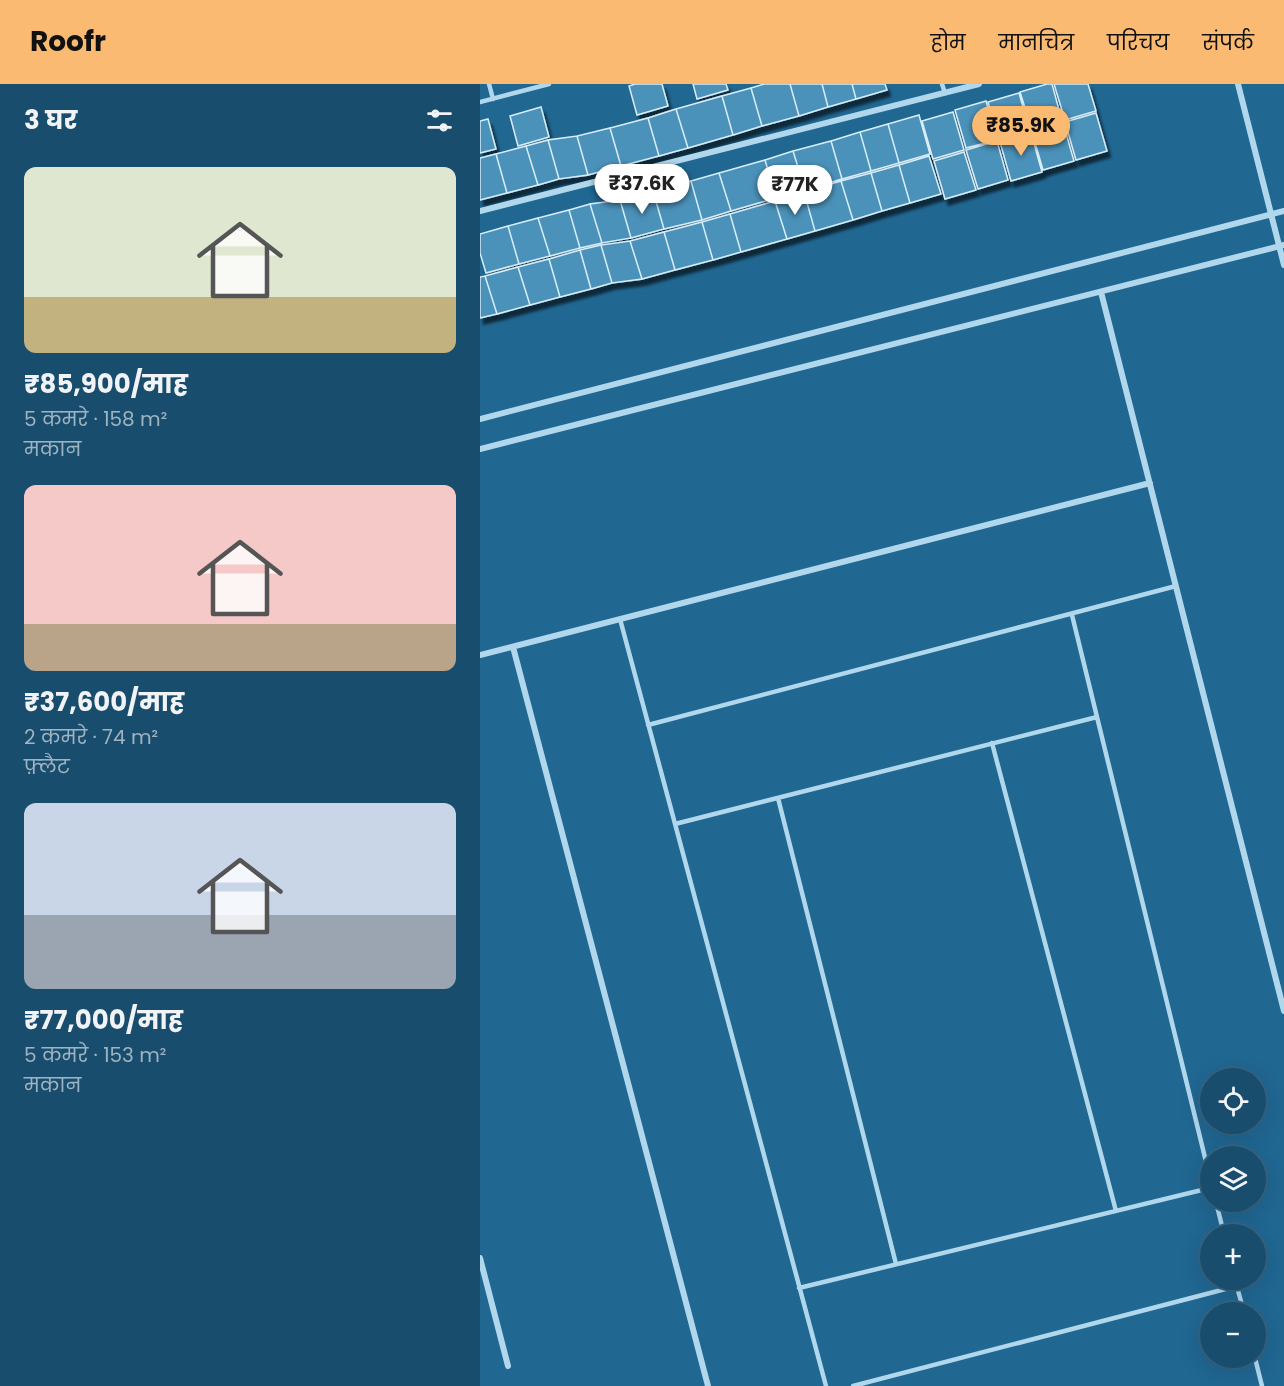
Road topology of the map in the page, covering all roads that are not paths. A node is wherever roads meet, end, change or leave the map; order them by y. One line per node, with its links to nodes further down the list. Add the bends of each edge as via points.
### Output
1 (489, 84): 7 (lane)
2 (549, 84): 7 (lane)
3 (942, 84): 6 (lane)
4 (979, 84): 6 (street)
5 (1238, 84): 11 (street)
6 (945, 93): 9 (street)
7 (493, 99): 8 (lane)
8 (480, 102)
9 (480, 211)
10 (1284, 211): 11 (street)
11 (1271, 214): 12 (street); 15 (street)
12 (1282, 246): 13 (street); 14 (street)
13 (1284, 265)
14 (1101, 292): 16 (street); 17 (street)
15 (480, 419)
16 (480, 449)
17 (1150, 483): 18 (street); 20 (street)
18 (1176, 586): 19 (lane); 28 (street)
19 (1071, 615): 23 (lane); 24 (lane)
20 (620, 619): 21 (street); 24 (lane)
21 (513, 647): 22 (street); 38 (street)
22 (480, 655)
23 (1097, 717): 25 (lane); 29 (lane)
24 (648, 725): 27 (lane)
25 (992, 743): 26 (lane); 31 (lane)
26 (778, 798): 27 (lane); 33 (lane)
27 (675, 824): 34 (lane)
28 (1284, 1011)
29 (1202, 1146)
30 (1200, 1190): 31 (lane)
31 (1116, 1211): 33 (lane)
32 (480, 1258): 36 (street)
33 (896, 1264): 34 (lane)
34 (799, 1288): 39 (lane)
35 (1207, 1290): 40 (lane)
36 (508, 1366)
37 (1258, 1368): 41 (lane)
38 (708, 1386)
39 (826, 1386)
40 (853, 1386)
41 (1262, 1386)

